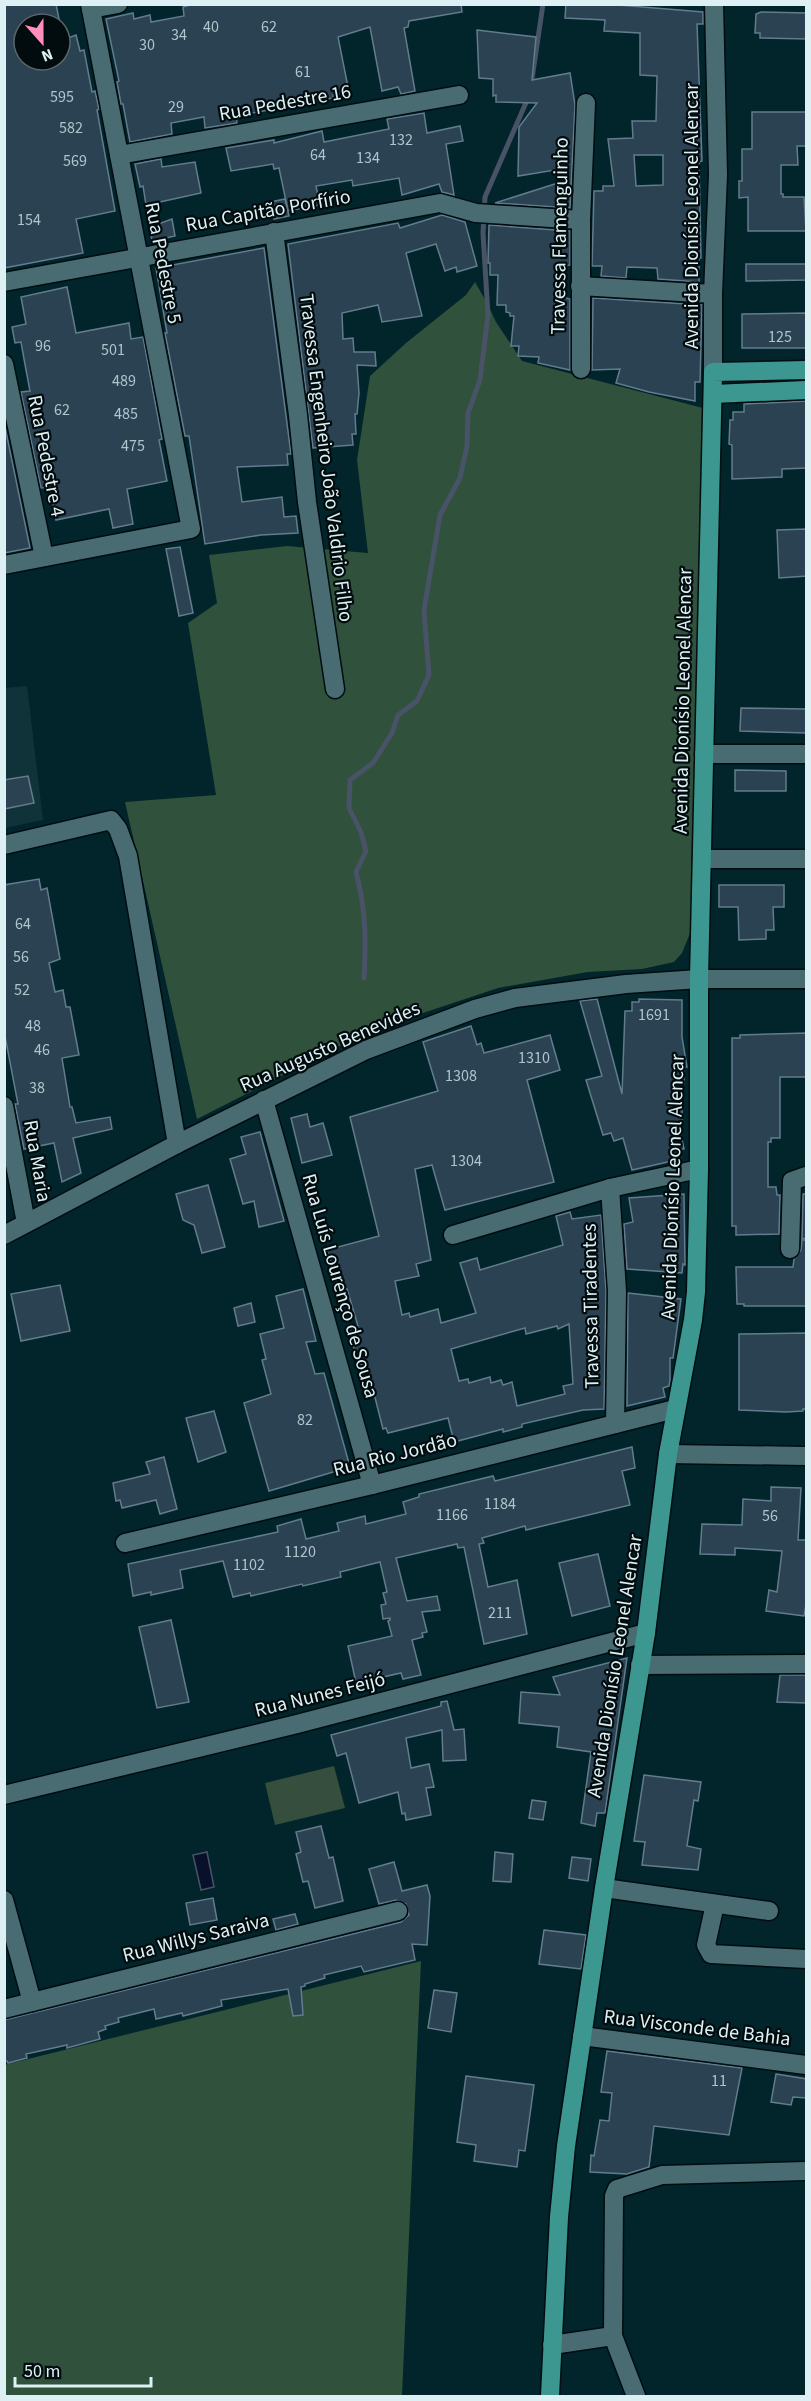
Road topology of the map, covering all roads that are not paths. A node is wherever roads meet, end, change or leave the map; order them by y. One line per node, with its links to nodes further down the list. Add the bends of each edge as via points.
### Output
1 (118, 4): 3 (street)
2 (714, 4): 12 (street, Avenida Dionísio Leonel Alencar, via 718,175)
3 (91, 7): 6 (street, Rua Pedestre 5)
4 (459, 95): 6 (street, Rua Pedestre 16)
5 (586, 103): 7 (street, Travessa Flamenguinho)
6 (119, 155): 9 (street, Rua Pedestre 5)
7 (581, 220): 8 (street, Rua Capitão Porfírio, via 489,214 440,203); 11 (street, Travessa Flamenguinho)
8 (274, 232): 9 (street, Rua Capitão Porfírio); 21 (street, Travessa Engenheiro João Valdirio Filho, via 307,502)
9 (139, 258): 10 (street, Rua Capitão Porfírio); 19 (street, Rua Pedestre 5, via 191,529)
10 (4, 282)
11 (580, 286): 12 (street); 14 (street, Travessa Flamenguinho)
12 (712, 294): 16 (street, Avenida Dionísio Leonel Alencar)
13 (4, 364): 19 (street, Rua Pedestre 4)
14 (581, 369)
15 (807, 370): 16 (main road)
16 (713, 372): 18 (main road, Avenida Dionísio Leonel Alencar)
17 (807, 390): 18 (main road)
18 (713, 394): 22 (main road, Avenida Dionísio Leonel Alencar)
19 (44, 557): 20 (street)
20 (4, 565)
21 (335, 689)
22 (705, 754): 23 (street); 25 (main road, Avenida Dionísio Leonel Alencar)
23 (807, 754)
24 (4, 844): 31 (street, via 111,820 118,829 128,856)
25 (702, 859): 26 (street); 27 (main road, Avenida Dionísio Leonel Alencar)
26 (807, 859)
27 (699, 979): 28 (street, Rua Augusto Benevides); 29 (street, Rua Augusto Benevides, via 576,989 515,998 475,1009 366,1050); 32 (main road, Avenida Dionísio Leonel Alencar)
28 (807, 979)
29 (264, 1100): 31 (street, Rua Augusto Benevides); 43 (street, Rua Luís Lourenço de Sousa)
30 (4, 1106): 35 (street, Rua Maria)
31 (177, 1144): 35 (street, Rua Augusto Benevides)
32 (699, 1169): 34 (street); 39 (main road, Avenida Dionísio Leonel Alencar, via 696,1292)
33 (807, 1176): 38 (street, via 792,1181)
34 (610, 1188): 37 (street); 40 (street, Travessa Tiradentes, via 617,1291)
35 (26, 1223): 36 (street, Rua Augusto Benevides)
36 (4, 1235)
37 (453, 1235)
38 (790, 1249)
39 (675, 1409): 40 (street, Rua Rio Jordão); 41 (main road, Avenida Dionísio Leonel Alencar)
40 (615, 1424): 43 (street, Rua Rio Jordão)
41 (668, 1454): 42 (street); 45 (main road, Avenida Dionísio Leonel Alencar)
42 (807, 1456)
43 (372, 1485): 44 (street, Rua Rio Jordão)
44 (125, 1543)
45 (646, 1633): 46 (main road, Avenida Dionísio Leonel Alencar); 48 (street, Rua Nunes Feijó)
46 (640, 1665): 47 (street); 49 (main road, Avenida Dionísio Leonel Alencar)
47 (807, 1665)
48 (4, 1795)
49 (604, 1888): 51 (street); 57 (main road, Avenida Dionísio Leonel Alencar)
50 (4, 1900): 55 (street)
51 (715, 1904): 53 (street); 54 (street, via 706,1945 711,1954)
52 (398, 1911): 55 (street, Rua Willys Saraiva)
53 (769, 1911)
54 (807, 1959)
55 (32, 2002): 56 (street, Rua Willys Saraiva)
56 (4, 2009)
57 (582, 2036): 58 (street, Rua Visconde de Bahia); 61 (main road, Avenida Dionísio Leonel Alencar, via 559,2217)
58 (807, 2065)
59 (807, 2171): 60 (street, via 662,2175 617,2189)
60 (613, 2336): 61 (street); 63 (street)
61 (552, 2345): 62 (main road, Avenida Dionísio Leonel Alencar)
62 (550, 2397)
63 (636, 2397)

